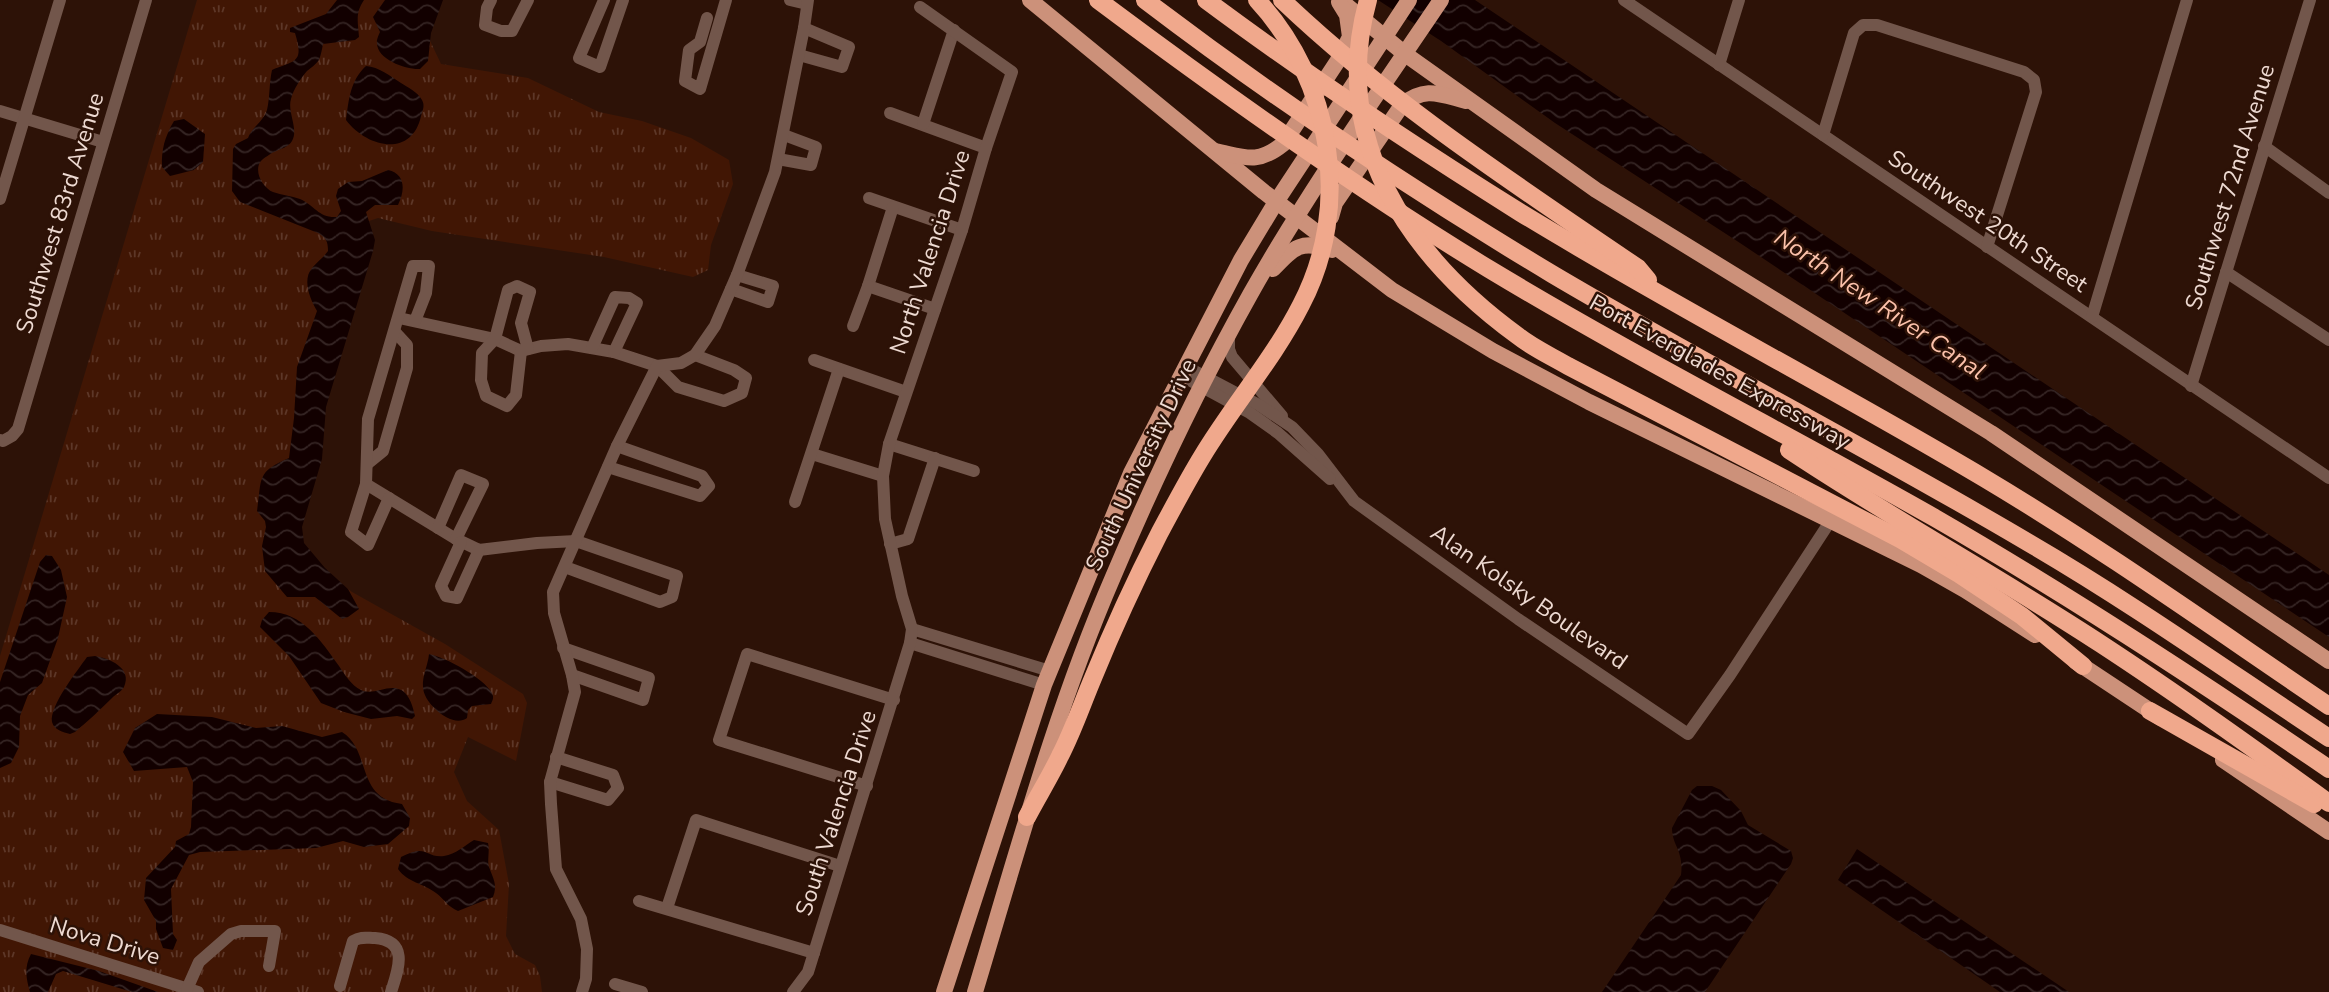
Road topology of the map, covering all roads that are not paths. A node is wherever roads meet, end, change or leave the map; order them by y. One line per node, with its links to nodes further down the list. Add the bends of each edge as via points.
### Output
1 (60, 0): 35 (street)
2 (146, 0): 39 (street, Southwest 83rd Avenue)
3 (491, 0): 4 (street, via 485,25 512,31)
4 (528, 0)
5 (604, 0): 6 (street, via 579,58 600,67)
6 (623, 0)
7 (726, 0): 25 (street, via 700,89 685,81 689,50 701,42)
8 (790, 0): 23 (street)
9 (1030, 0): 42 (main road)
10 (1098, 0): 77 (highway, Port Everglades Expressway, via 1367,192 1587,327)
11 (1145, 0): 112 (highway, via 1294,109 1552,274 2032,545)
12 (1206, 0): 58 (highway, Port Everglades Expressway, via 1393,131)
13 (1257, 0): 119 (highway, via 1290,44 1318,101 1330,182 1328,222 1319,260 1302,304 1203,455 1140,570 1061,754)
14 (1282, 0): 58 (highway, via 1420,118 1638,268)
15 (1339, 0): 28 (main road); 42 (main road, via 1350,37 1283,144 1262,157)
16 (1368, 0): 106 (highway, via 1356,69 1365,136 1393,201 1461,290 1520,338 1568,366 1959,574 2022,616)
17 (1409, 0): 28 (main road, South University Drive)
18 (1441, 0): 29 (main road, South University Drive)
19 (1624, 0): 31 (street, Southwest 20th Street)
20 (1739, 0): 31 (street)
21 (2187, 0): 60 (street)
22 (2311, 0): 40 (street, Southwest 72nd Avenue)
23 (807, 2): 26 (street)
24 (920, 7): 27 (street)
25 (707, 18)
26 (804, 28): 30 (street); 30 (street, via 849,47 842,67)
27 (954, 30): 36 (street); 41 (street, North Valencia Drive, via 1012,72)
28 (1384, 36): 29 (main road); 47 (main road, South University Drive)
29 (1405, 54): 32 (main road); 49 (main road, South University Drive)
30 (799, 55): 37 (street)
31 (1718, 65): 38 (street, Southwest 20th Street)
32 (1475, 103): 52 (main road, via 1427,92 1402,105 1335,202 1332,223); 105 (main road, via 1597,190 1991,433)
33 (0, 111): 35 (street)
34 (890, 113): 36 (street)
35 (25, 118): 39 (street); 46 (street)
36 (923, 124): 41 (street)
37 (783, 135): 43 (street); 43 (street, via 816,147 811,165)
38 (1823, 135): 51 (street, Southwest 20th Street); 51 (street, via 1854,33 1863,25 1877,24 2024,72 2034,80 2036,92)
39 (103, 142): 81 (street, Southwest 83rd Avenue, via 18,429)
40 (2264, 146): 44 (street); 53 (street, Southwest 72nd Avenue)
41 (986, 148): 50 (street, North Valencia Drive)
42 (1213, 150): 47 (main road)
43 (778, 159): 54 (street)
44 (2329, 192)
45 (869, 198): 48 (street)
46 (0, 199)
47 (1276, 202): 49 (main road); 75 (main road, South University Drive)
48 (893, 207): 50 (street); 55 (street)
49 (1296, 218): 52 (main road); 57 (main road, South University Drive)
50 (962, 230): 59 (street, North Valencia Drive)
51 (1987, 247): 60 (street, Southwest 20th Street)
52 (1344, 254): 57 (main road, via 1311,245 1295,248); 95 (main road, via 1392,290 1493,351 1644,431)
53 (2226, 272): 67 (street); 78 (street, Southwest 72nd Avenue)
54 (737, 275): 56 (street); 56 (street, via 773,286 768,302)
55 (868, 286): 59 (street); 63 (street)
56 (731, 289): 71 (street, via 715,326)
57 (1251, 292): 65 (main road, South University Drive)
58 (1659, 294): 110 (highway, Port Everglades Expressway, via 1998,487 2161,590)
59 (935, 309): 79 (street, North Valencia Drive)
60 (2092, 317): 78 (street, Southwest 20th Street)
61 (399, 318): 62 (street); 62 (street, via 413,266 429,266); 64 (street)
62 (415, 321): 66 (street)
63 (853, 326)
64 (395, 332): 86 (street, via 368,419); 86 (street, via 407,345 407,368 383,451)
65 (1229, 334): 76 (main road, South University Drive); 80 (street, via 1232,357)
66 (495, 339): 69 (street); 69 (street, via 508,290 517,286 530,292 521,323); 69 (street, via 482,353 481,380 486,396 507,406 516,395)
67 (2329, 340)
68 (592, 348): 69 (street, via 568,344); 70 (street); 70 (street, via 615,297 629,298 637,303)
69 (524, 350)
70 (614, 352): 73 (street)
71 (695, 355): 73 (street, via 681,363); 73 (street, via 746,378 742,393 724,401 678,387)
72 (814, 360): 74 (street)
73 (657, 366): 83 (street)
74 (839, 369): 79 (street); 84 (street)
75 (1183, 370): 76 (street, Alan Kolsky Boulevard); 108 (main road, South University Drive, via 1118,502)
76 (1205, 382): 80 (street, Alan Kolsky Boulevard); 92 (street, Alan Kolsky Boulevard, via 1278,433); 119 (main road, South University Drive, via 1111,580)
77 (1690, 384): 114 (highway, Port Everglades Expressway, via 2028,573); 117 (highway, via 1863,499 2101,644)
78 (2191, 386): 90 (street, Southwest 20th Street)
79 (906, 392): 82 (street, North Valencia Drive)
80 (1292, 427): 92 (street, Alan Kolsky Boulevard)
81 (6, 438)
82 (889, 444): 85 (street); 89 (street, North Valencia Drive)
83 (617, 446): 87 (street); 87 (street, via 702,477 709,486 700,496)
84 (812, 454): 89 (street); 94 (street)
85 (935, 458): 88 (street); 99 (street, via 908,539)
86 (367, 464): 91 (street)
87 (608, 467): 98 (street)
88 (974, 471)
89 (883, 476): 99 (street, North Valencia Drive)
90 (2329, 478)
91 (366, 484): 93 (street); 93 (street, via 351,532 368,545)
92 (1347, 493): 95 (street, Alan Kolsky Boulevard, via 1518,619 1688,734)
93 (389, 498): 96 (street)
94 (795, 502)
95 (1831, 520): 106 (main road, via 1965,590)
96 (438, 528): 97 (street); 97 (street, via 461,475 483,484)
97 (459, 541): 100 (street); 100 (street, via 441,586 446,596 457,598)
98 (576, 541): 100 (street); 101 (street); 101 (street, via 677,576 672,597 660,602)
99 (890, 544): 102 (street, North Valencia Drive)
100 (480, 550)
101 (565, 567): 104 (street, via 552,598)
102 (912, 629): 103 (street, North Valencia Drive); 108 (street)
103 (910, 643): 108 (street); 109 (street, South Valencia Drive)
104 (563, 648): 107 (street); 107 (street, via 649,678 643,700)
105 (2329, 661)
106 (2083, 666): 111 (main road)
107 (572, 675): 113 (street, via 575,692)
108 (1047, 678): 135 (main road, South University Drive)
109 (894, 700): 116 (street, South Valencia Drive); 116 (street, via 747,654 719,740)
110 (2328, 705)
111 (2150, 711): 118 (highway); 120 (main road)
112 (2329, 738)
113 (556, 757): 115 (street); 115 (street, via 613,775 618,788 608,800)
114 (2329, 769)
115 (550, 782): 132 (street, via 556,869 581,919 587,949)
116 (867, 786): 121 (street, South Valencia Drive)
117 (2329, 803)
118 (2329, 812)
119 (1027, 817): 136 (main road, South University Drive)
120 (2329, 832)
121 (840, 866): 123 (street, via 696,820); 125 (street, South Valencia Drive)
122 (639, 901): 123 (street)
123 (667, 908): 125 (street)
124 (0, 930): 129 (street, Nova Drive)
125 (814, 953): 134 (street, South Valencia Drive, via 808,972)
126 (269, 966): 130 (street, via 275,931 231,934 199,962)
127 (615, 984): 133 (street)
128 (340, 986): 131 (street, via 353,941 359,937 384,939 394,944 400,956)
129 (171, 988): 130 (street, Nova Drive)
130 (192, 990)
131 (391, 992)
132 (582, 992)
133 (642, 992)
134 (793, 992)
135 (944, 992)
136 (975, 992)

